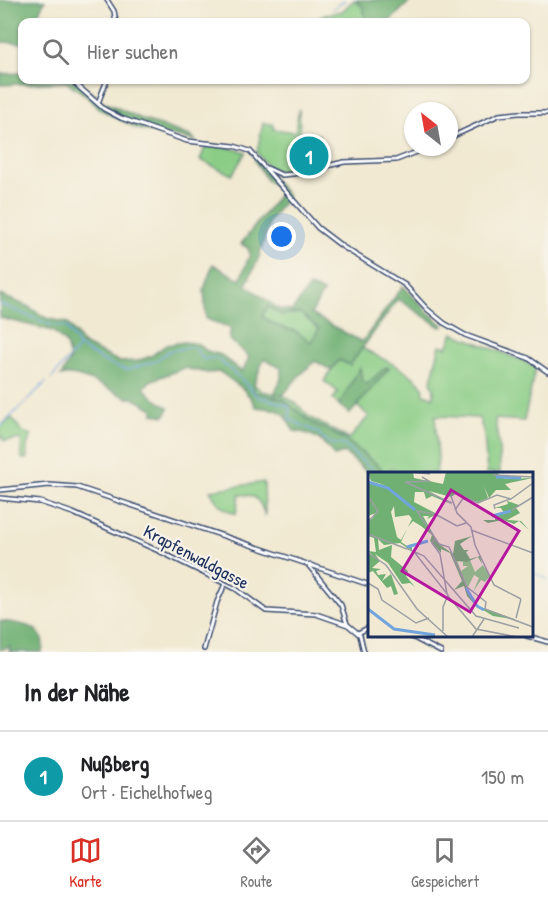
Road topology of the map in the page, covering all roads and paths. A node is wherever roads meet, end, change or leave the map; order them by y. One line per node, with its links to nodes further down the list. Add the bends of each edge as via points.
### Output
1 (107, 0): 2 (street)
2 (115, 18)
3 (76, 84): 5 (street)
4 (105, 84): 5 (street)
5 (98, 103): 9 (street, via 117,116 163,134 197,143 243,148)
6 (548, 113): 7 (street, via 499,115)
7 (458, 134)
8 (406, 156): 10 (street, via 344,162)
9 (264, 166): 10 (street); 11 (street)
10 (285, 175): 11 (street)
11 (280, 185): 12 (street, via 318,228 405,285 448,326 528,358)
12 (548, 372)
13 (0, 490): 15 (street, via 48,485 76,487)
14 (0, 498): 16 (street, Krapfenwaldgasse, via 40,502 73,513)
15 (307, 565): 17 (street); 18 (street, via 342,608)
16 (225, 584): 18 (street, Krapfenwaldgasse, via 266,611 316,614); 24 (street)
17 (368, 585)
18 (348, 625): 20 (street, Krapfenwaldgasse)
19 (368, 628): 20 (street)
20 (358, 633): 25 (street)
21 (412, 637): 26 (street)
22 (530, 637): 23 (street)
23 (548, 642)
24 (204, 649)
25 (364, 652)
26 (441, 652)

